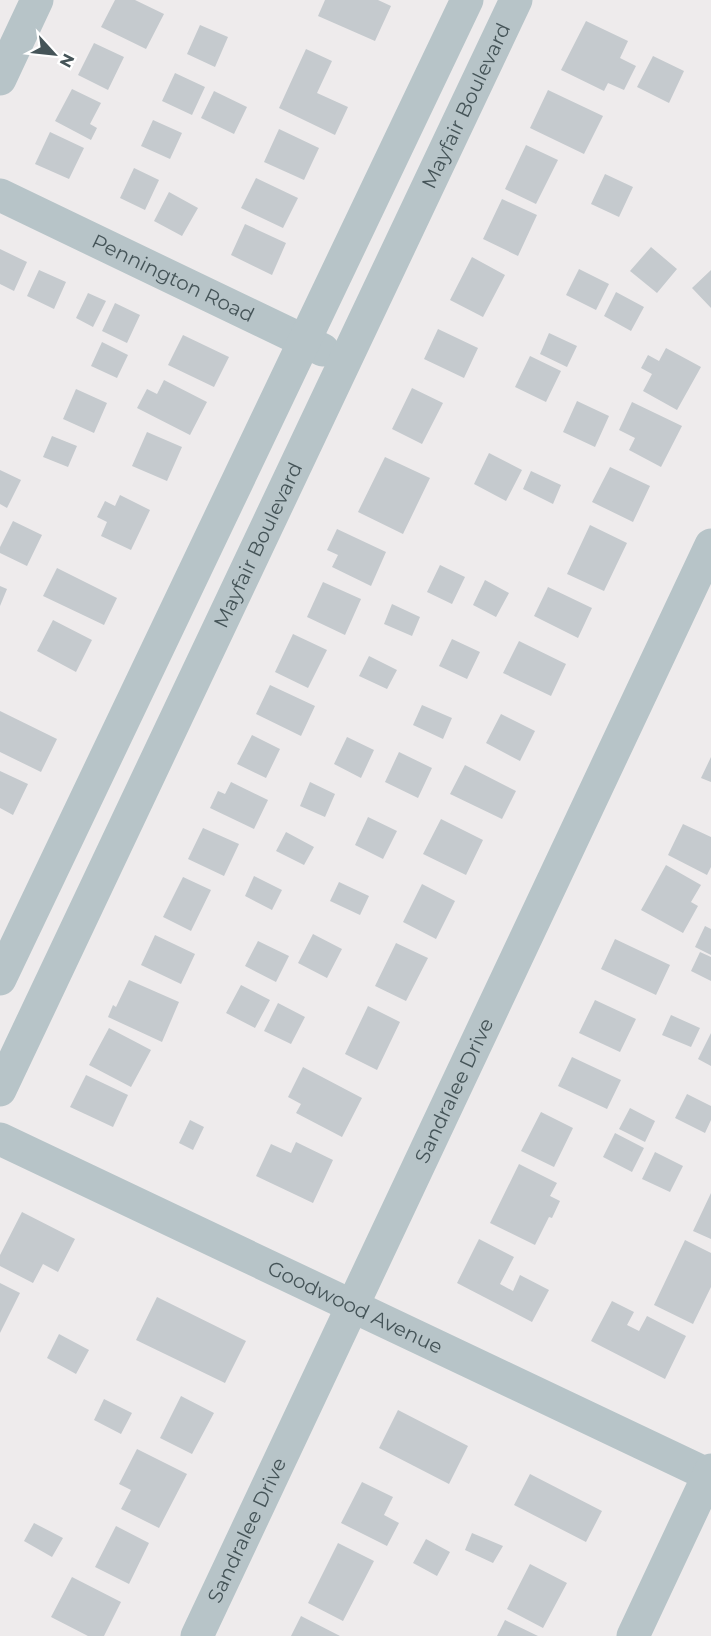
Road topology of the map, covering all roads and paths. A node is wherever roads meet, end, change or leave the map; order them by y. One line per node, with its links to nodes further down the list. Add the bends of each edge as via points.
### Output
1 (37, 0): 4 (street)
2 (467, 0): 6 (street)
3 (516, 0): 7 (street, Mayfair Boulevard)
4 (0, 79)
5 (0, 195): 6 (street, Pennington Road)
6 (304, 341): 7 (street, Pennington Road); 9 (street)
7 (346, 360): 10 (street, Mayfair Boulevard)
8 (711, 545): 12 (street, Sandralee Drive)
9 (0, 979)
10 (0, 1090)
11 (0, 1139): 12 (street, Goodwood Avenue)
12 (353, 1307): 13 (street, Goodwood Avenue); 14 (street, Sandralee Drive)
13 (710, 1474): 15 (street)
14 (197, 1636)
15 (633, 1636)

